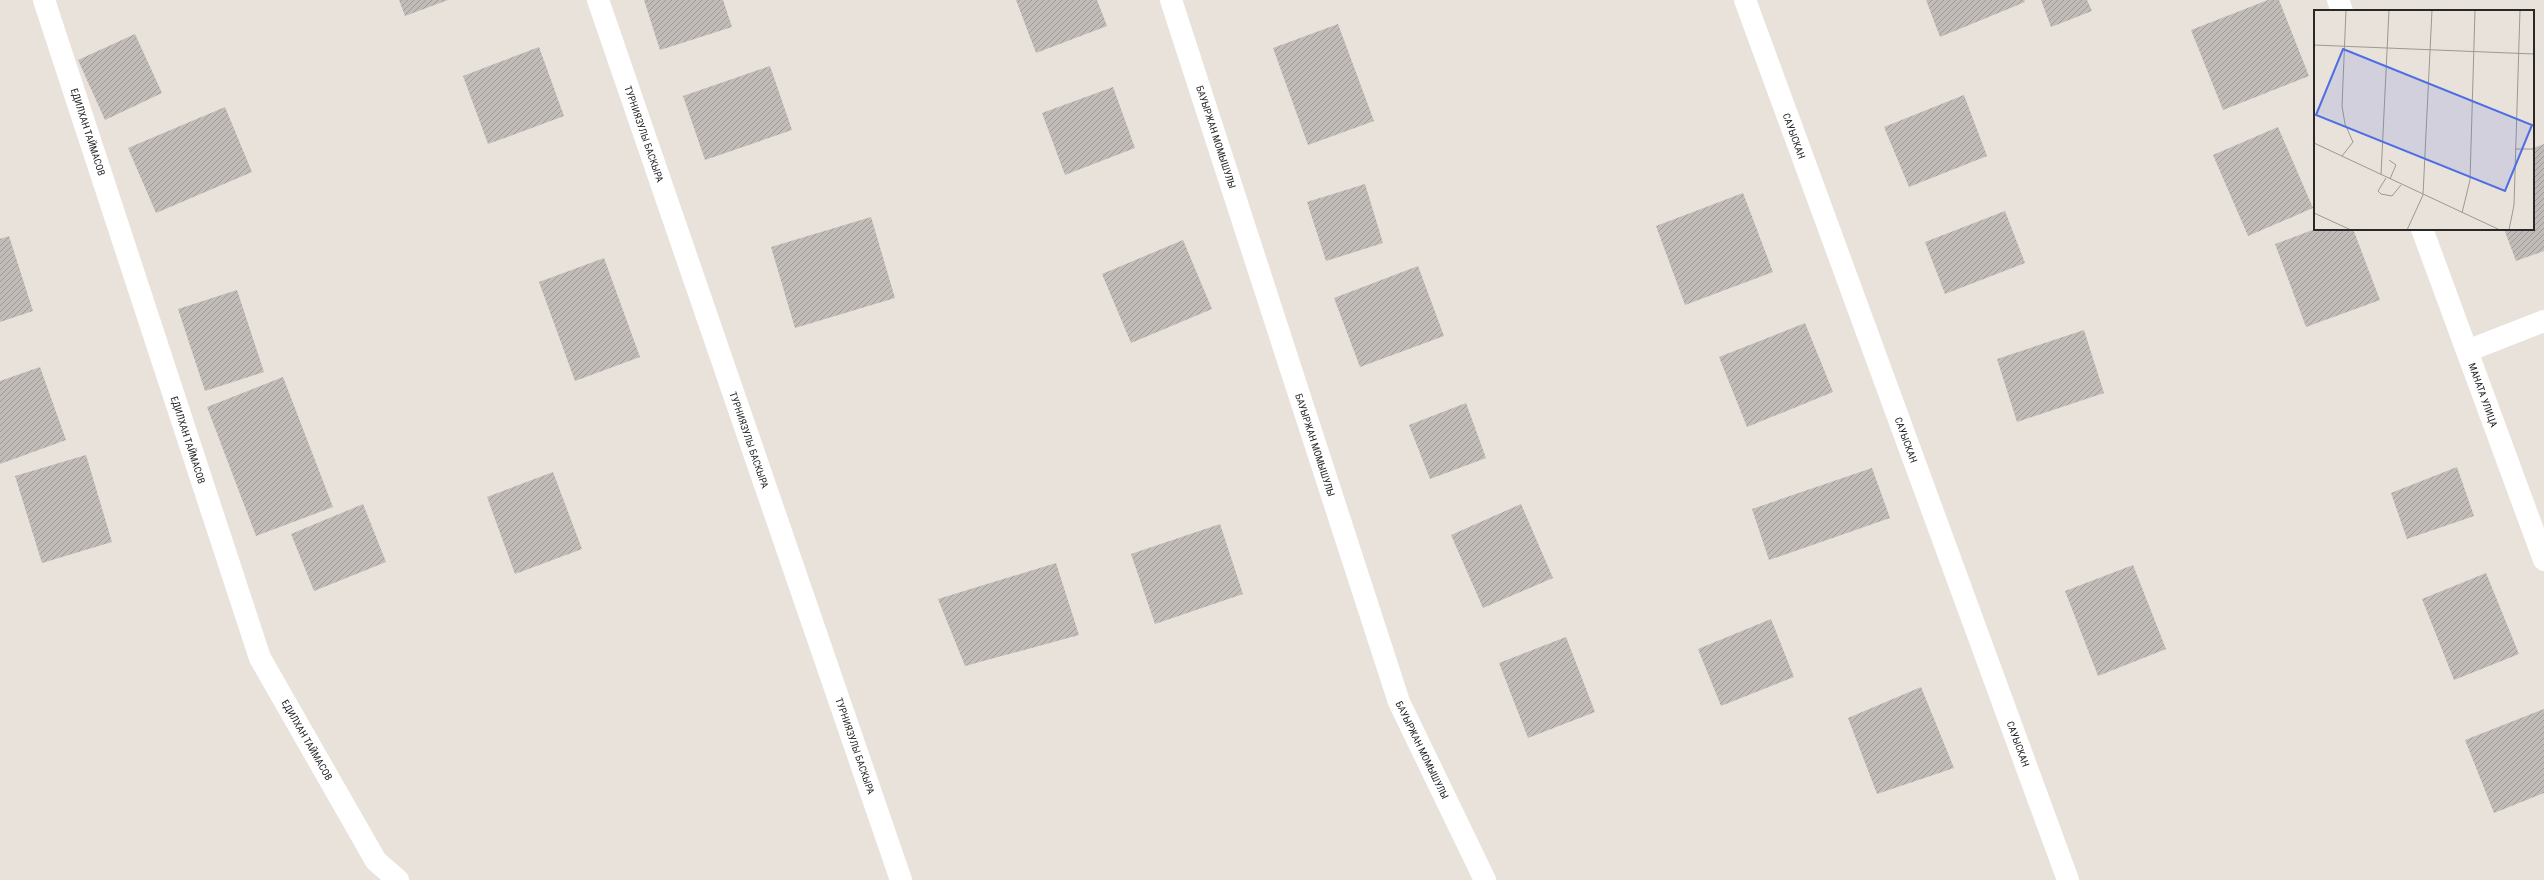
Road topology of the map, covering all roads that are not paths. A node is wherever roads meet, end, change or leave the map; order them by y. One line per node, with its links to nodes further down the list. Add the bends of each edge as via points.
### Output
1 (44, 0): 11 (street, ЕДИЛХАН ТАЙМАСОВ, via 260,658 376,861)
2 (598, 0): 12 (street, ТУРНИЯЗУЛЫ БАСКЫРА)
3 (1171, 0): 13 (street, БАУЫРЖАН МОМЫШУЛЫ, via 1398,702)
4 (1744, 0): 14 (street, САУЫСКАН)
5 (2338, 0): 6 (street)
6 (2342, 10)
7 (2422, 230): 9 (street, МАНАТА УЛИЦА)
8 (2544, 321): 9 (street)
9 (2467, 351): 10 (street, МАНАТА УЛИЦА)
10 (2544, 560)
11 (398, 880)
12 (901, 880)
13 (1485, 880)
14 (2068, 880)

